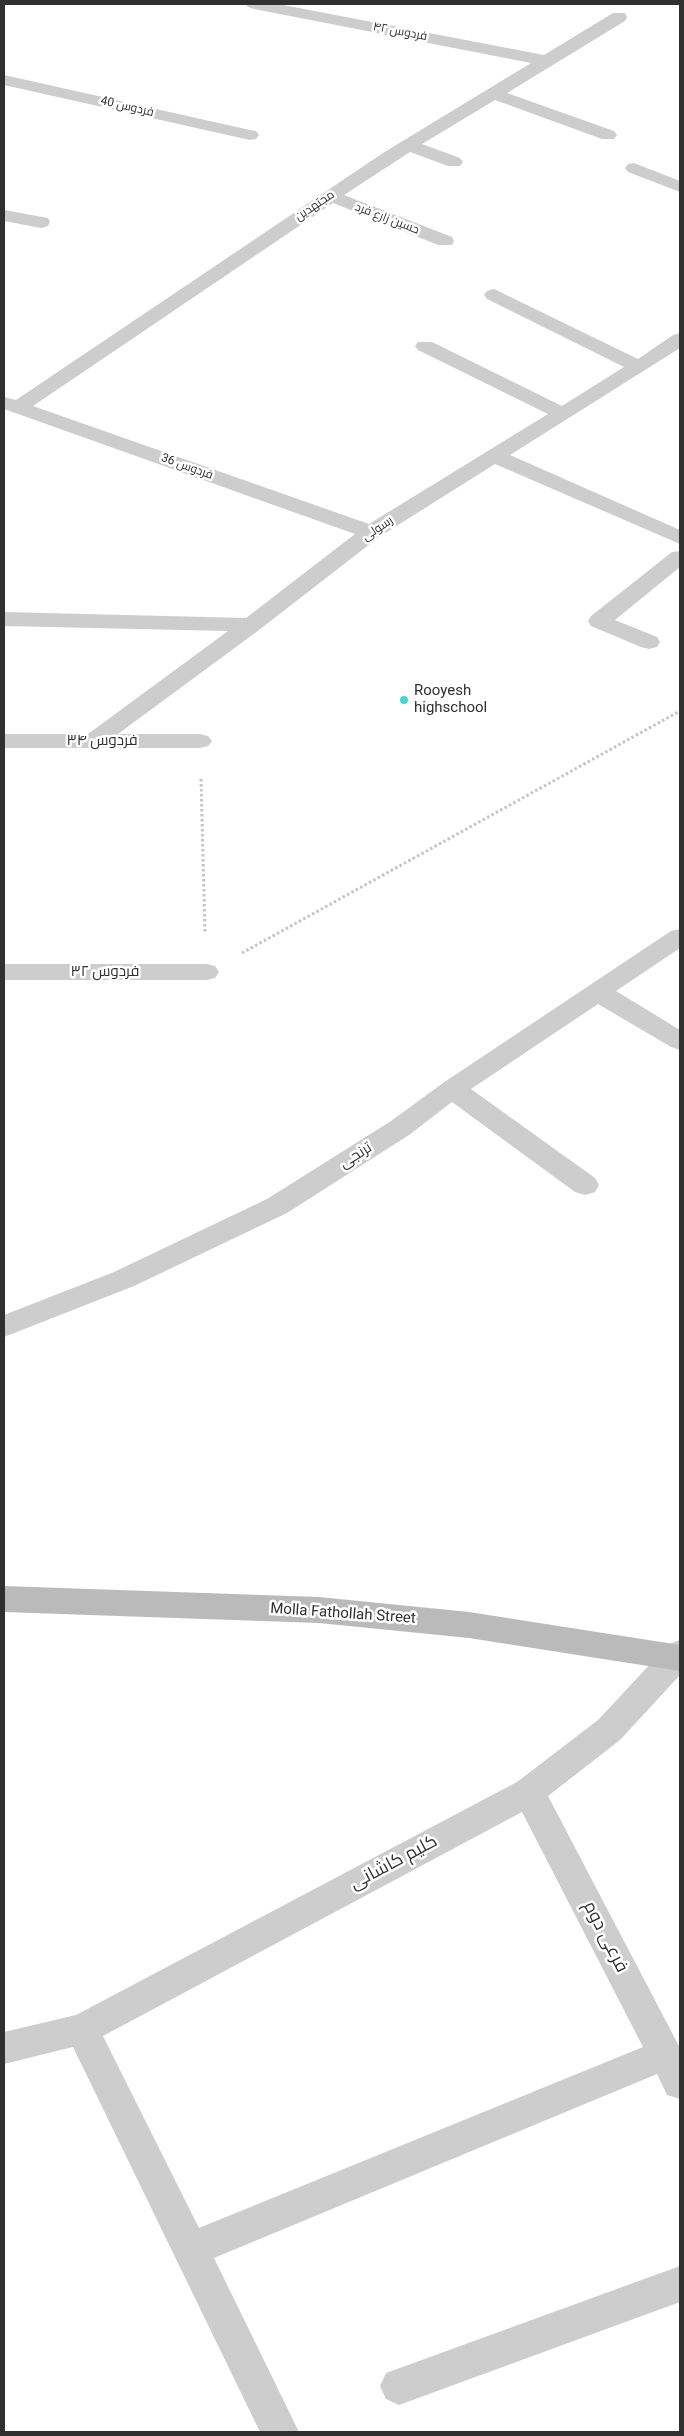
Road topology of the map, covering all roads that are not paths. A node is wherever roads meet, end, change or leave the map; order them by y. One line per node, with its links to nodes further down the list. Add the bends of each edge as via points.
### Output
1 (254, 4): 3 (street, فردوس ۴۲)
2 (620, 17): 3 (street, مجتهدین)
3 (546, 60): 5 (street, مجتهدین)
4 (4, 80): 6 (street, فردوس 40)
5 (492, 93): 7 (street); 8 (street, مجتهدین)
6 (250, 135)
7 (608, 135)
8 (408, 145): 9 (street); 12 (street, مجتهدین)
9 (454, 162)
10 (634, 168): 11 (street)
11 (680, 187)
12 (330, 196): 15 (street, حسین‌ زارع‌ فرد); 20 (street, مجتهدین)
13 (4, 216): 14 (street)
14 (41, 222)
15 (445, 241)
16 (494, 294): 19 (street)
17 (680, 339): 19 (street, رسولی)
18 (425, 346): 21 (street)
19 (640, 367): 21 (street, رسولی)
20 (11, 405): 23 (street, فردوس 36)
21 (563, 414): 22 (street, رسولی)
22 (494, 456): 23 (street, رسولی); 24 (street)
23 (371, 532): 27 (street, رسولی)
24 (680, 538)
25 (680, 558): 28 (street, via 599,621)
26 (4, 619): 27 (street)
27 (251, 625): 31 (street, رسولی)
28 (649, 642)
29 (4, 741): 31 (street, فردوس ۳۴)
30 (200, 741): 31 (street, فردوس ۳۴)
31 (92, 742)
32 (678, 940): 35 (street, ترنجی)
33 (4, 972): 34 (street, فردوس ۳۲)
34 (206, 972)
35 (598, 992): 36 (street); 37 (street, ترنجی)
36 (680, 1041)
37 (452, 1089): 38 (street); 39 (street, ترنجی, via 400,1128 277,1206 124,1278)
38 (585, 1185)
39 (4, 1326)
40 (4, 1599): 41 (main road, Molla Fathollah Street, via 319,1610 469,1624)
41 (679, 1656): 42 (street, کلیم کاشانی, via 609,1730)
42 (529, 1792): 43 (street, کلیم کاشانی); 45 (street, فرعی دوم)
43 (82, 2029): 44 (street, کلیم کاشانی); 46 (street)
44 (4, 2048)
45 (673, 2068): 46 (street)
46 (190, 2250): 49 (street)
47 (680, 2284): 48 (street)
48 (398, 2386)
49 (280, 2432)

